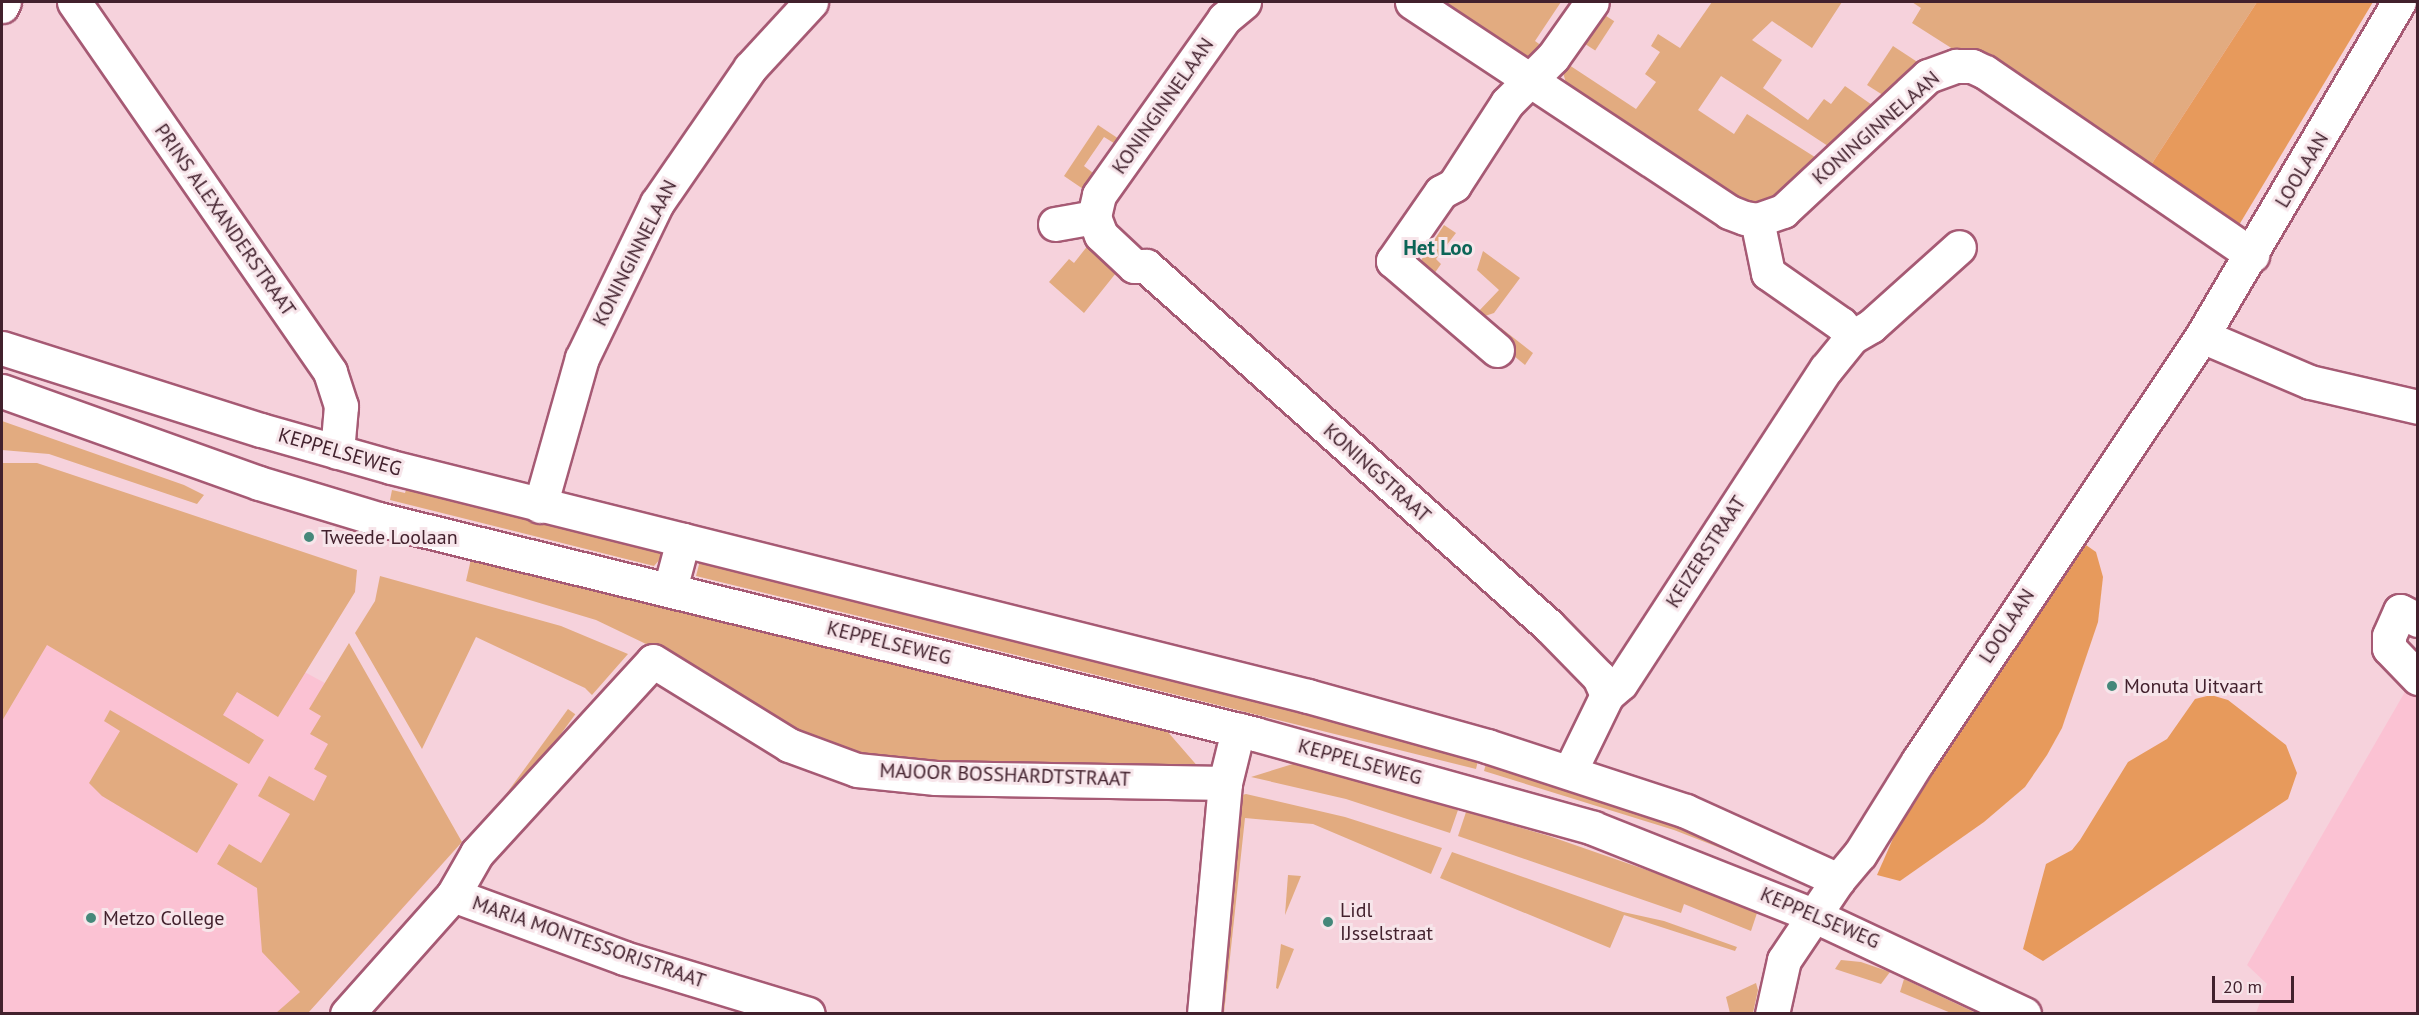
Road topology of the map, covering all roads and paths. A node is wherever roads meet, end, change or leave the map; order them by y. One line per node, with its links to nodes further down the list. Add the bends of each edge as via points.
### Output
1 (4, 2): 8 (street)
2 (74, 2): 21 (street, PRINS ALEXANDERSTRAAT, via 330,372 341,406)
3 (811, 2): 22 (street, KONINGINNELAAN, via 750,68 657,203 582,358)
4 (1244, 2): 10 (street, KONINGINNELAAN, via 1217,29 1099,195)
5 (1412, 2): 9 (street)
6 (1592, 2): 9 (street, via 1553,57)
7 (2399, 2): 14 (street, LOOLAAN)
8 (2, 6)
9 (1529, 81): 11 (street, via 1729,212); 18 (street, via 1507,104 1454,185 1441,192 1393,261)
10 (1094, 217): 12 (street); 27 (street, KONINGSTRAAT, via 1101,235 1134,266 1146,266 1549,626 1599,676)
11 (1757, 220): 14 (street, KONINGINNELAAN, via 1783,212 1928,76 1956,66 1972,66); 16 (street, via 1768,273 1841,324)
12 (1055, 224)
13 (1959, 248): 16 (street, KEIZERSTRAAT, via 1870,326)
14 (2252, 255): 15 (street, LOOLAAN)
15 (2202, 336): 20 (street, via 2310,382); 31 (street, LOOLAAN, via 1860,854)
16 (1852, 337): 27 (street, KEIZERSTRAAT, via 1755,475 1621,683)
17 (2, 348): 21 (street, KEPPELSEWEG)
18 (1497, 350)
19 (2, 392): 24 (street, KEPPELSEWEG, via 259,483 368,516)
20 (2418, 407)
21 (337, 452): 22 (street, KEPPELSEWEG)
22 (540, 506): 23 (street, KEPPELSEWEG)
23 (683, 540): 24 (street); 29 (street, KEPPELSEWEG, via 1308,696)
24 (670, 589): 28 (street, KEPPELSEWEG)
25 (2409, 616): 26 (street, via 2389,636 2389,648)
26 (2418, 678)
27 (1607, 695): 29 (street, KEIZERSTRAAT)
28 (1238, 730): 30 (street); 33 (street, KEPPELSEWEG, via 1593,828)
29 (1570, 771): 31 (street, KEPPELSEWEG, via 1735,831)
30 (1225, 783): 32 (street, MAJOOR BOSSHARDTSTRAAT, via 936,778 857,770 789,745 653,661 477,853); 36 (street)
31 (1838, 880): 33 (street, LOOLAAN)
32 (453, 895): 34 (street, MARIA MONTESSORISTRAAT); 35 (street, MARIA MONTESSORISTRAAT, via 624,958)
33 (1813, 915): 37 (street, LOOLAAN, via 1784,960); 38 (street, KEPPELSEWEG)
34 (347, 1014)
35 (808, 1014)
36 (1204, 1014)
37 (1772, 1014)
38 (2024, 1014)

